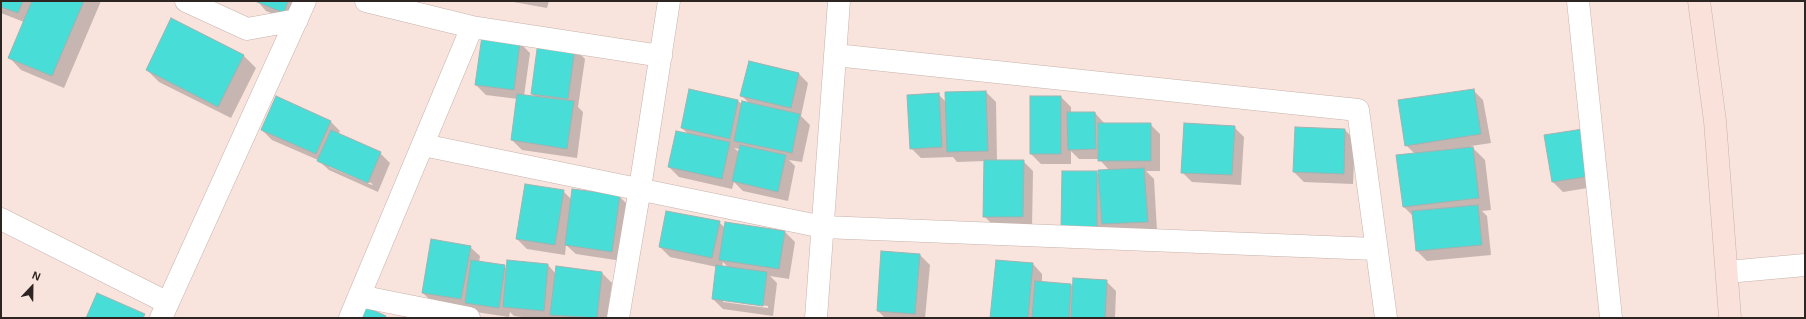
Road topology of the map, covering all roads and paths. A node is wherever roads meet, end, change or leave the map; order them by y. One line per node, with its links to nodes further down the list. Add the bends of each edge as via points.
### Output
1 (186, 1): 7 (street, via 247,29)
2 (366, 1): 8 (street)
3 (669, 1): 10 (street)
4 (839, 1): 9 (street)
5 (1578, 1): 25 (street)
6 (1699, 1): 17 (main road, via 1715,121)
7 (301, 10): 19 (street)
8 (472, 27): 10 (street); 11 (street)
9 (835, 55): 14 (street); 15 (street, via 1358,110)
10 (661, 56): 12 (street)
11 (423, 145): 12 (street); 18 (street)
12 (640, 188): 14 (street); 22 (street)
13 (1, 219): 19 (street)
14 (822, 227): 15 (street); 23 (street)
15 (1376, 250): 24 (street)
16 (1805, 265): 17 (street)
17 (1727, 272): 26 (main road)
18 (359, 296): 20 (street); 21 (street)
19 (164, 310)
20 (350, 318)
21 (469, 318)
22 (618, 318)
23 (816, 318)
24 (1386, 318)
25 (1611, 318)
26 (1730, 318)

